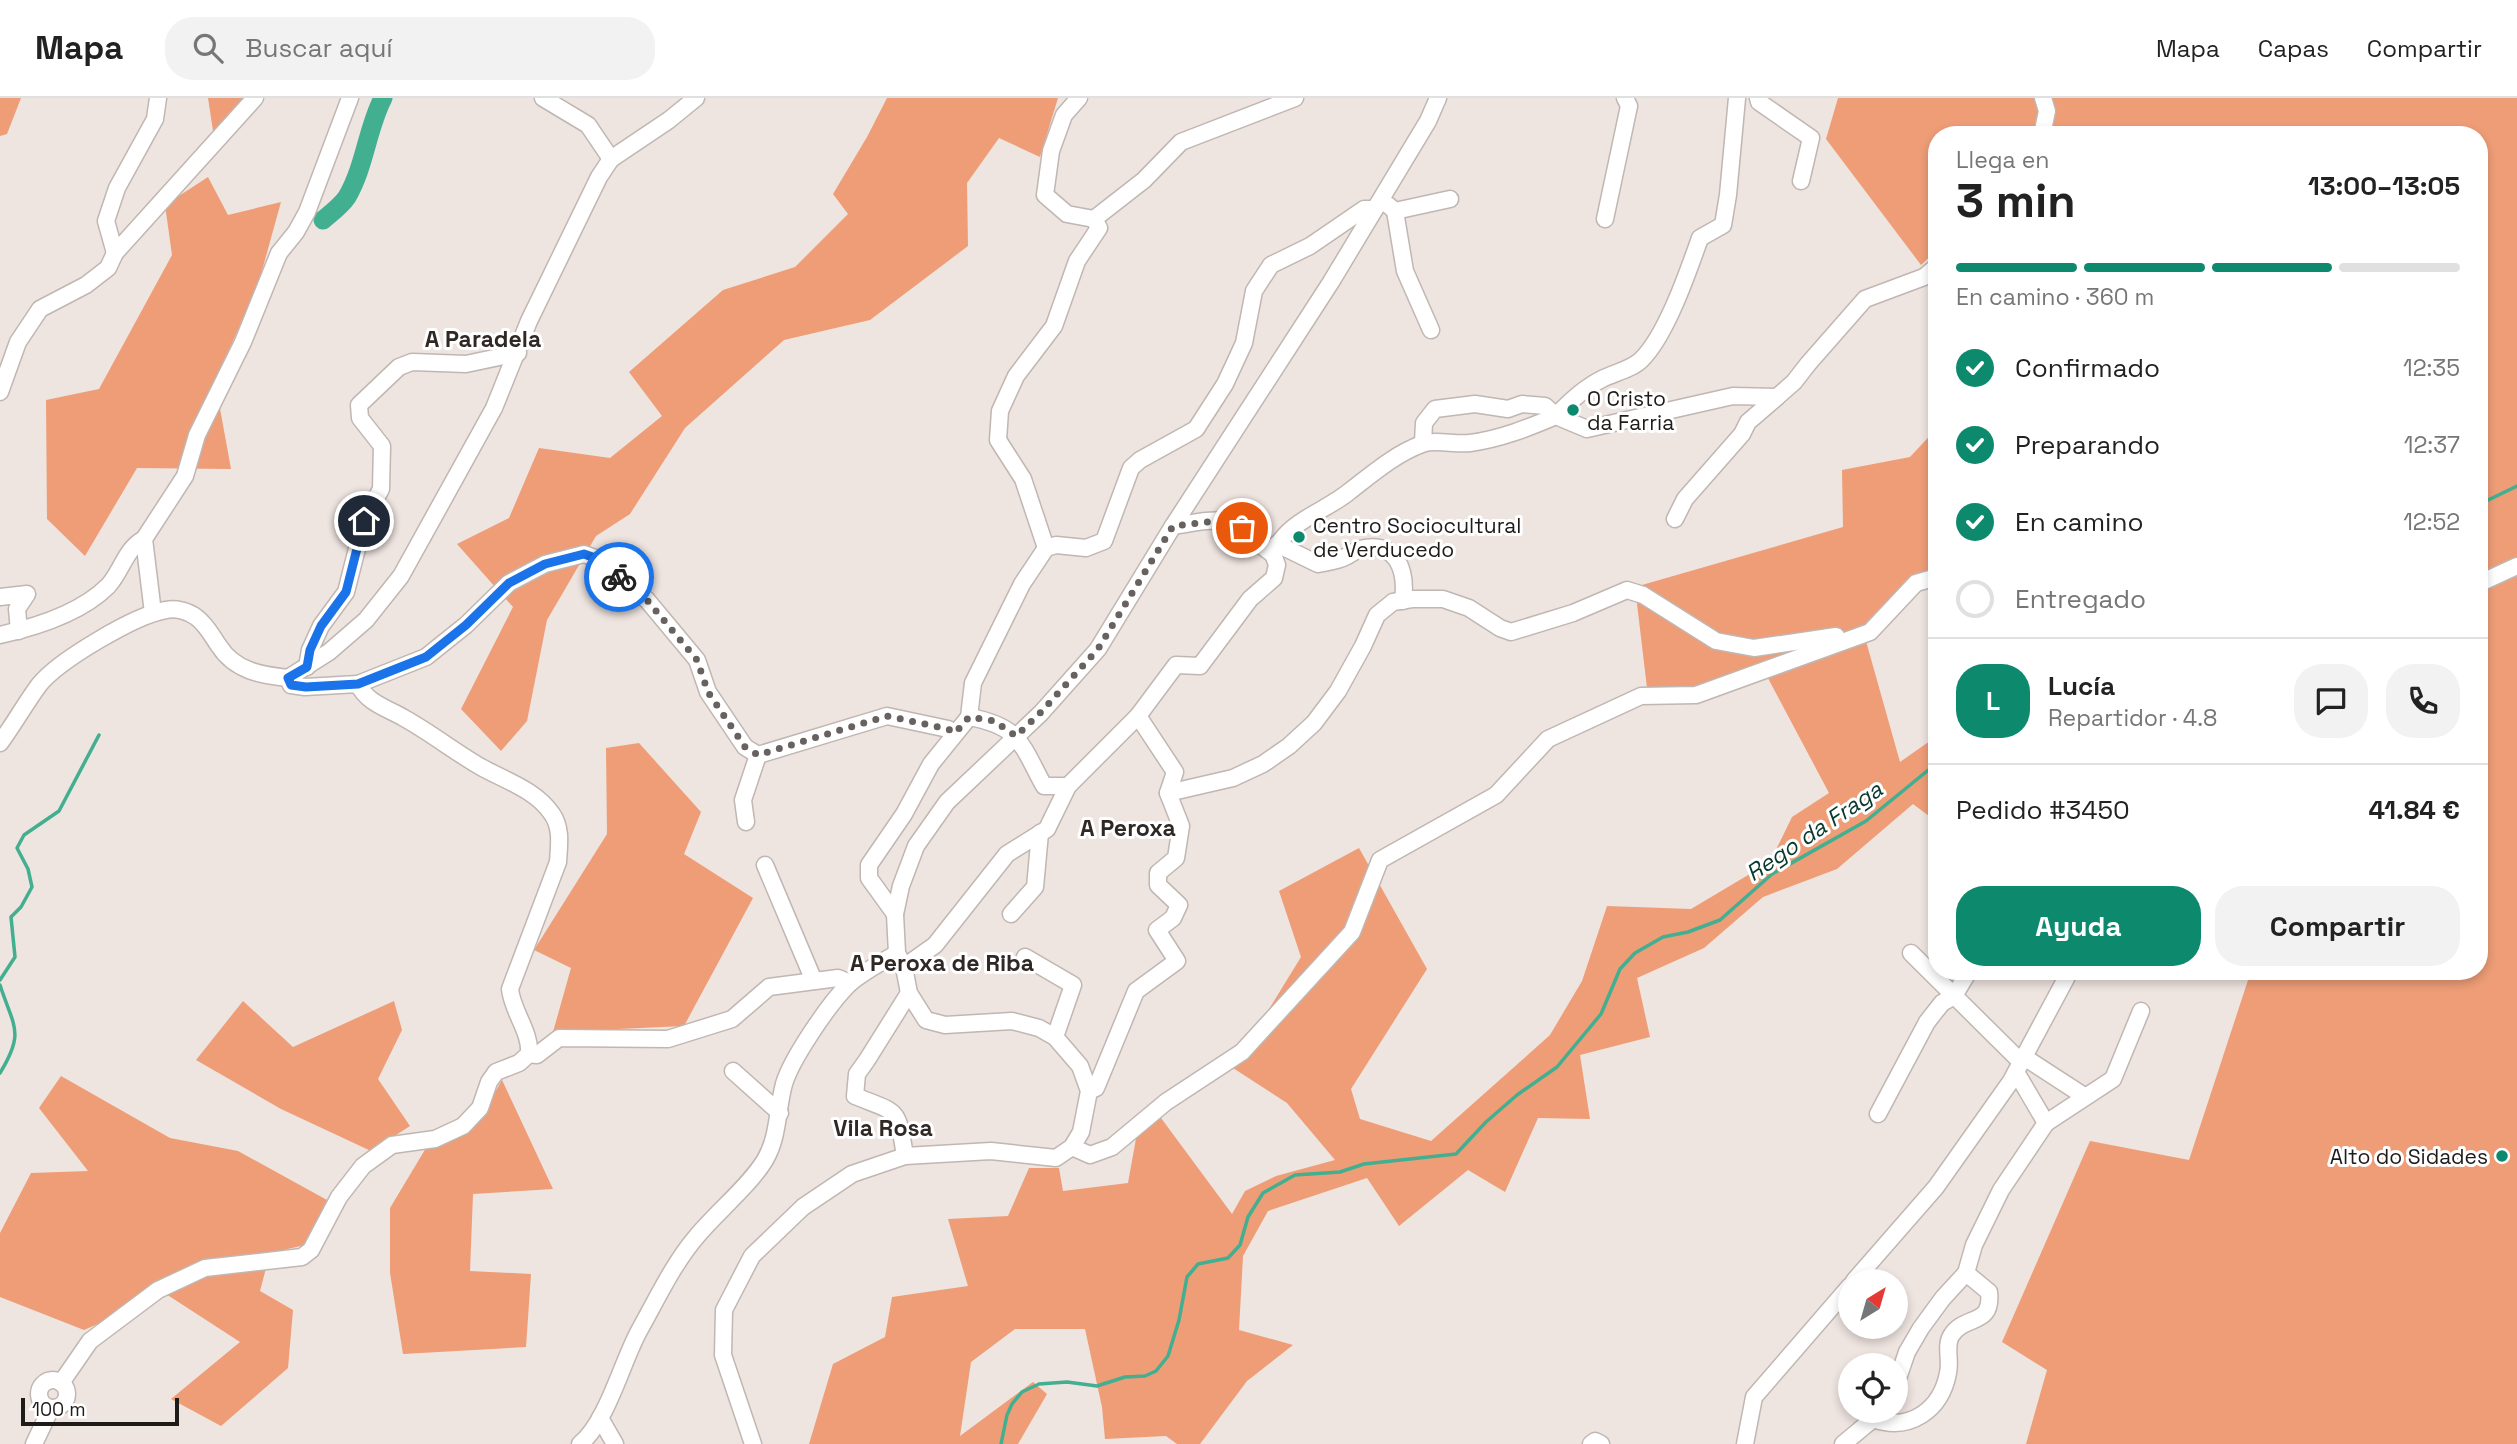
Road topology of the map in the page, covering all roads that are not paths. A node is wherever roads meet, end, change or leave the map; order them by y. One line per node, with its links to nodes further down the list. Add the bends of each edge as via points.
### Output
1 (158, 98): 21 (street, via 155,119 117,188 106,221)
2 (255, 98): 21 (street)
3 (350, 98): 31 (street, via 307,212 279,253 243,342 197,435 185,476)
4 (543, 98): 14 (street, via 589,125)
5 (696, 98): 14 (street)
6 (1079, 98): 19 (street, via 1064,115 1051,151 1045,195 1068,214)
7 (1295, 98): 19 (street, via 1181,142 1144,180)
8 (1438, 98): 17 (street)
9 (1625, 98): 20 (street, via 1629,106)
10 (1737, 98): 27 (street, via 1723,225 1700,238 1660,333 1640,361 1574,396)
11 (1758, 98): 15 (street, via 1811,138)
12 (2043, 98): 13 (street, via 2047,111)
13 (2044, 126)
14 (611, 159): 24 (street, via 551,275)
15 (1801, 181)
16 (1450, 199): 18 (street)
17 (1378, 204): 18 (street); 30 (street); 32 (street, via 1272,265 1254,291 1244,343 1225,384 1196,429 1131,468 1104,541 1086,548)
18 (1395, 211): 23 (street, via 1405,271)
19 (1094, 219): 32 (street, via 1099,228 1077,261 1054,326 1016,376 1000,411 998,440 1023,479)
20 (1605, 219)
21 (115, 253): 25 (street, via 108,268 86,285 40,309 18,342)
22 (1928, 274): 26 (street, via 1865,299)
23 (1431, 330)
24 (518, 353): 43 (street, via 494,408 401,576 366,620); 43 (street, via 466,364 412,362 399,367 359,405 360,418 382,446 381,489 364,521 346,592 321,626)
25 (0, 392)
26 (1777, 397): 27 (street, via 1733,396 1587,429); 29 (street, via 1748,422 1685,499)
27 (1556, 416): 28 (street, via 1492,439); 28 (street, via 1545,406 1522,404 1508,409 1475,404 1435,409 1424,423)
28 (1423, 443): 33 (street, via 1299,523)
29 (1675, 519)
30 (1173, 526): 33 (street, via 1223,520 1242,528 1260,547); 49 (street, via 1098,649)
31 (144, 539): 39 (street); 40 (street, via 134,545 108,585 75,609)
32 (1046, 548): 47 (street, via 1022,584 973,683)
33 (1275, 549): 38 (street, via 1318,564 1376,547 1391,553 1402,567); 46 (street, via 1273,578 1250,599 1200,666 1175,666)
34 (2517, 566): 35 (street)
35 (2488, 579)
36 (1928, 580): 41 (street, via 1916,583)
37 (0, 597): 40 (street, via 27,594 17,609)
38 (1403, 601): 41 (street, via 1443,599 1511,632 1627,590 1716,640 1754,648); 53 (street, via 1377,615 1338,691 1289,746 1233,778)
39 (153, 613): 44 (street, via 169,609 187,612 199,618 235,664 255,673); 50 (street, via 54,669)
40 (19, 631): 42 (street)
41 (1870, 632): 80 (street, via 1696,695 1641,696 1548,739 1496,795 1380,860 1352,932 1242,1052 1166,1102 1112,1147 1090,1155)
42 (0, 635)
43 (307, 667): 44 (street)
44 (288, 678): 45 (street, via 291,685 306,687)
45 (358, 684): 51 (street, via 426,657 509,583 545,564 584,554 598,559 647,600 697,660 708,692 745,747); 72 (street, via 364,696 524,789 553,815 560,841 558,862 510,989)
46 (1138, 716): 52 (street); 53 (street, via 1175,772)
47 (969, 717): 48 (street); 49 (street, via 994,721)
48 (955, 733): 51 (street, via 887,716); 57 (street, via 869,864 869,878)
49 (1016, 736): 52 (street, via 1044,786); 57 (street, via 947,802 915,846)
50 (0, 743)
51 (758, 755): 54 (street, via 743,800)
52 (1068, 786): 55 (street, via 1047,829)
53 (1168, 793): 75 (street, via 1181,826 1176,859 1158,873 1158,885 1179,905 1173,918 1157,930 1177,961 1136,991 1096,1088)
54 (746, 822)
55 (1040, 833): 58 (street, via 1035,887); 61 (street, via 1007,854 935,945)
56 (765, 865): 66 (street)
57 (895, 914): 61 (street)
58 (1011, 914)
59 (1911, 953): 62 (street)
60 (1025, 957): 71 (street, via 1073,985)
61 (900, 960): 67 (street); 68 (street)
62 (1928, 970)
63 (1938, 980): 69 (street)
64 (1964, 980): 69 (street)
65 (2065, 980): 73 (street)
66 (814, 981): 67 (street, via 838,978); 72 (street, via 769,987 732,1019 668,1039 559,1038 537,1055)
67 (850, 983): 77 (street, via 800,1051 783,1087)
68 (909, 993): 71 (street, via 926,1020 944,1025 1012,1021); 81 (street, via 857,1074 855,1096 894,1112)
69 (1954, 996): 73 (street); 78 (street, via 1927,1022)
70 (2141, 1011): 76 (street, via 2113,1079)
71 (1055, 1037): 75 (street, via 1080,1066)
72 (529, 1054): 91 (street, via 520,1063 496,1072 480,1108 463,1126 435,1139 392,1145 363,1166 339,1197 311,1250 302,1257 205,1268 158,1290 90,1341 61,1383 48,1381 39,1391 43,1404 51,1408)
73 (2020, 1064): 76 (street); 79 (street); 82 (street, via 1936,1187)
74 (733, 1071): 77 (street)
75 (1088, 1091): 80 (street, via 1081,1132)
76 (2084, 1096): 79 (street)
77 (780, 1113): 86 (street, via 763,1164 678,1260 635,1339)
78 (1878, 1114)
79 (2046, 1123): 83 (street, via 2001,1190 1974,1245)
80 (1072, 1147): 81 (street, via 1056,1158 991,1151)
81 (905, 1156): 94 (street, via 852,1174 803,1207 752,1256 724,1310 723,1355)
82 (1864, 1269)
83 (1966, 1273): 85 (street, via 1920,1328); 87 (street, via 1989,1292 1991,1305 1984,1315 1952,1333 1942,1394 1923,1414)
84 (1838, 1300): 97 (street, via 1754,1397)
85 (1907, 1353)
86 (600, 1418): 92 (street); 93 (street)
87 (1908, 1422)
88 (1867, 1423): 98 (street)
89 (1884, 1423): 90 (street)
90 (1905, 1423)
91 (34, 1444)
92 (580, 1444)
93 (615, 1444)
94 (753, 1444)
95 (1591, 1444): 96 (street)
96 (1601, 1444)
97 (1745, 1444)
98 (1843, 1444)

